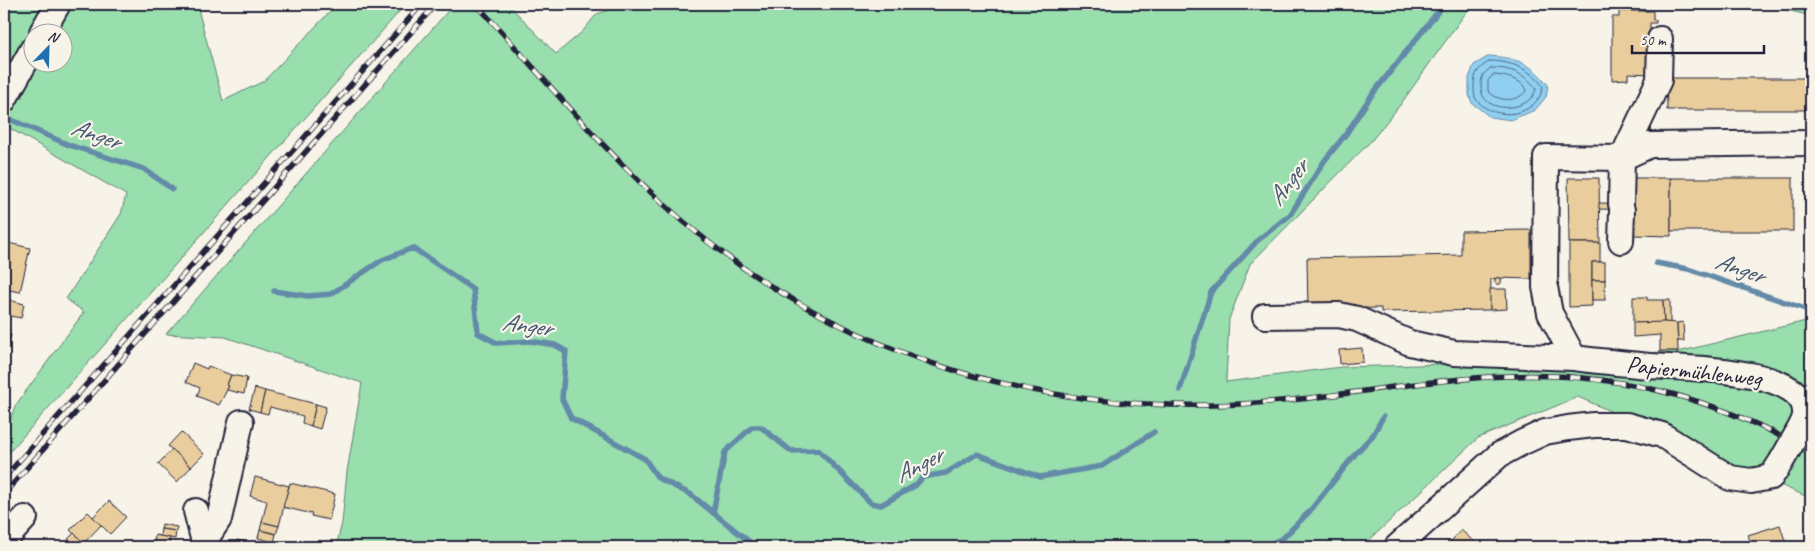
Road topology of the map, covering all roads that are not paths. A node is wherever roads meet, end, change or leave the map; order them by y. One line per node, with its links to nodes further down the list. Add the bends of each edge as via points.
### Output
1 (58, 4): 2 (street)
2 (48, 22)
3 (1660, 39): 7 (street, via 1659,80)
4 (22, 68): 5 (street)
5 (4, 100)
6 (1811, 143): 7 (street, via 1650,145)
7 (1622, 158): 8 (street); 10 (street, via 1546,157 1545,287 1550,313)
8 (1621, 242)
9 (1266, 316): 10 (street, Papiermühlenweg, via 1339,314 1410,343 1454,353)
10 (1574, 358): 16 (street, Papiermühlenweg, bridge, via 1722,370 1768,378 1788,387 1802,401 1805,412 1798,432 1771,477 1751,482 1730,478 1662,435 1627,425 1594,425 1544,432 1499,455)
11 (241, 422): 15 (street, via 219,519)
12 (196, 512): 15 (street)
13 (25, 518): 14 (street)
14 (4, 540)
15 (204, 545)
16 (1397, 547)

